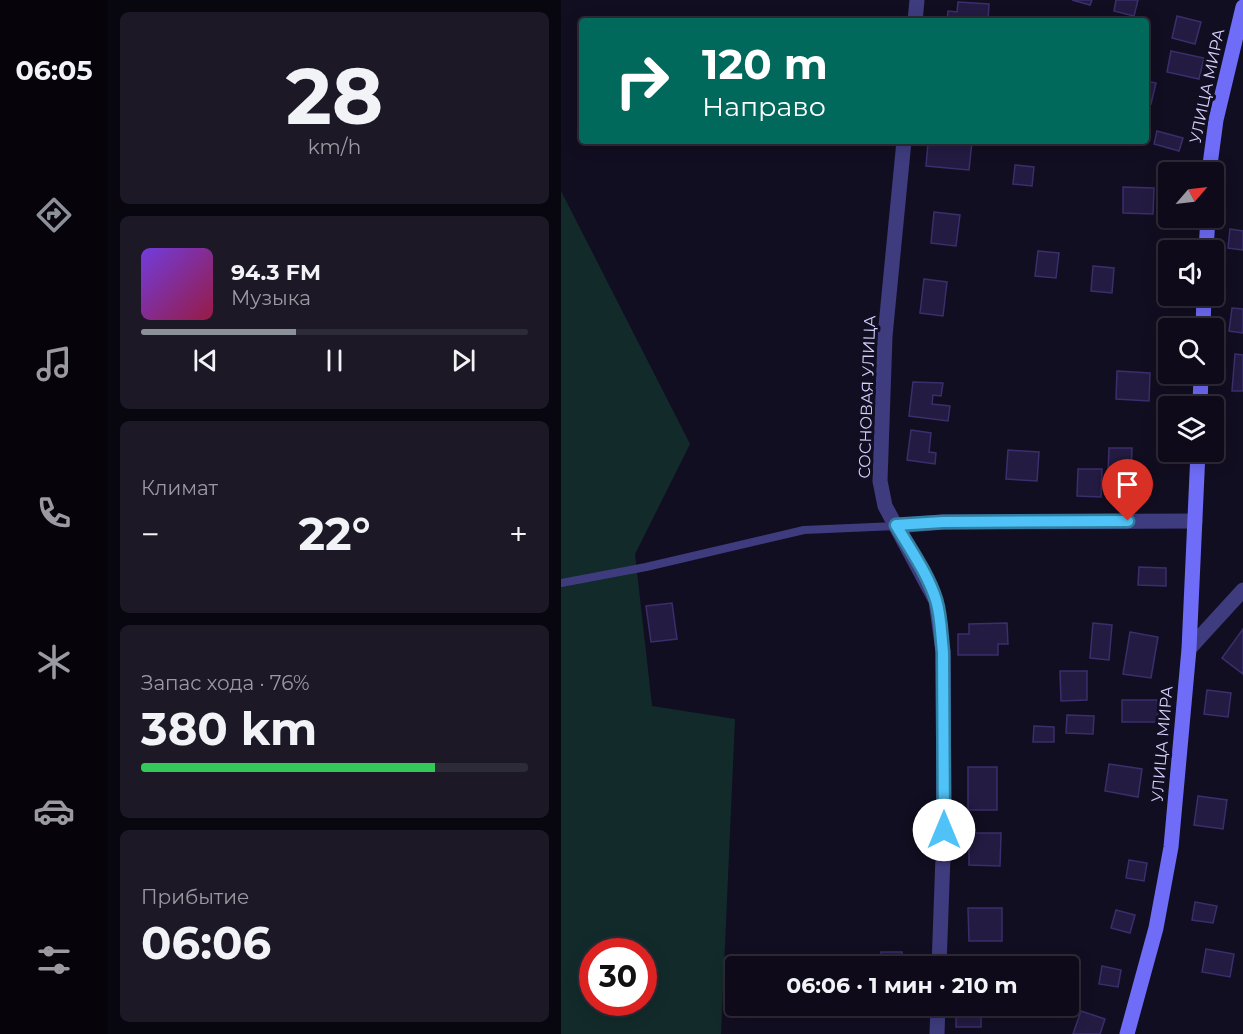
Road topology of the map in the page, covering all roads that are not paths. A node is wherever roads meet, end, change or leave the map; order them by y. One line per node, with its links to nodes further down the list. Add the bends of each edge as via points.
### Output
1 (917, 0): 3 (street)
2 (1243, 7): 5 (street, УЛИЦА МИРА, via 1216,120)
3 (915, 18)
4 (904, 144): 8 (street, СОСНОВАЯ УЛИЦА, via 885,336 880,481 885,506)
5 (1210, 162)
6 (1198, 462): 7 (street, УЛИЦА МИРА)
7 (1195, 521): 8 (street); 11 (street, УЛИЦА МИРА)
8 (896, 525): 9 (lane, via 804,530); 12 (street, СОСНОВАЯ УЛИЦА, via 936,601 943,652 944,830)
9 (561, 583)
10 (1243, 590): 11 (street)
11 (1189, 649): 15 (street, УЛИЦА МИРА, via 1165,883)
12 (939, 956)
13 (938, 1016): 14 (street)
14 (937, 1034)
15 (1127, 1034)

